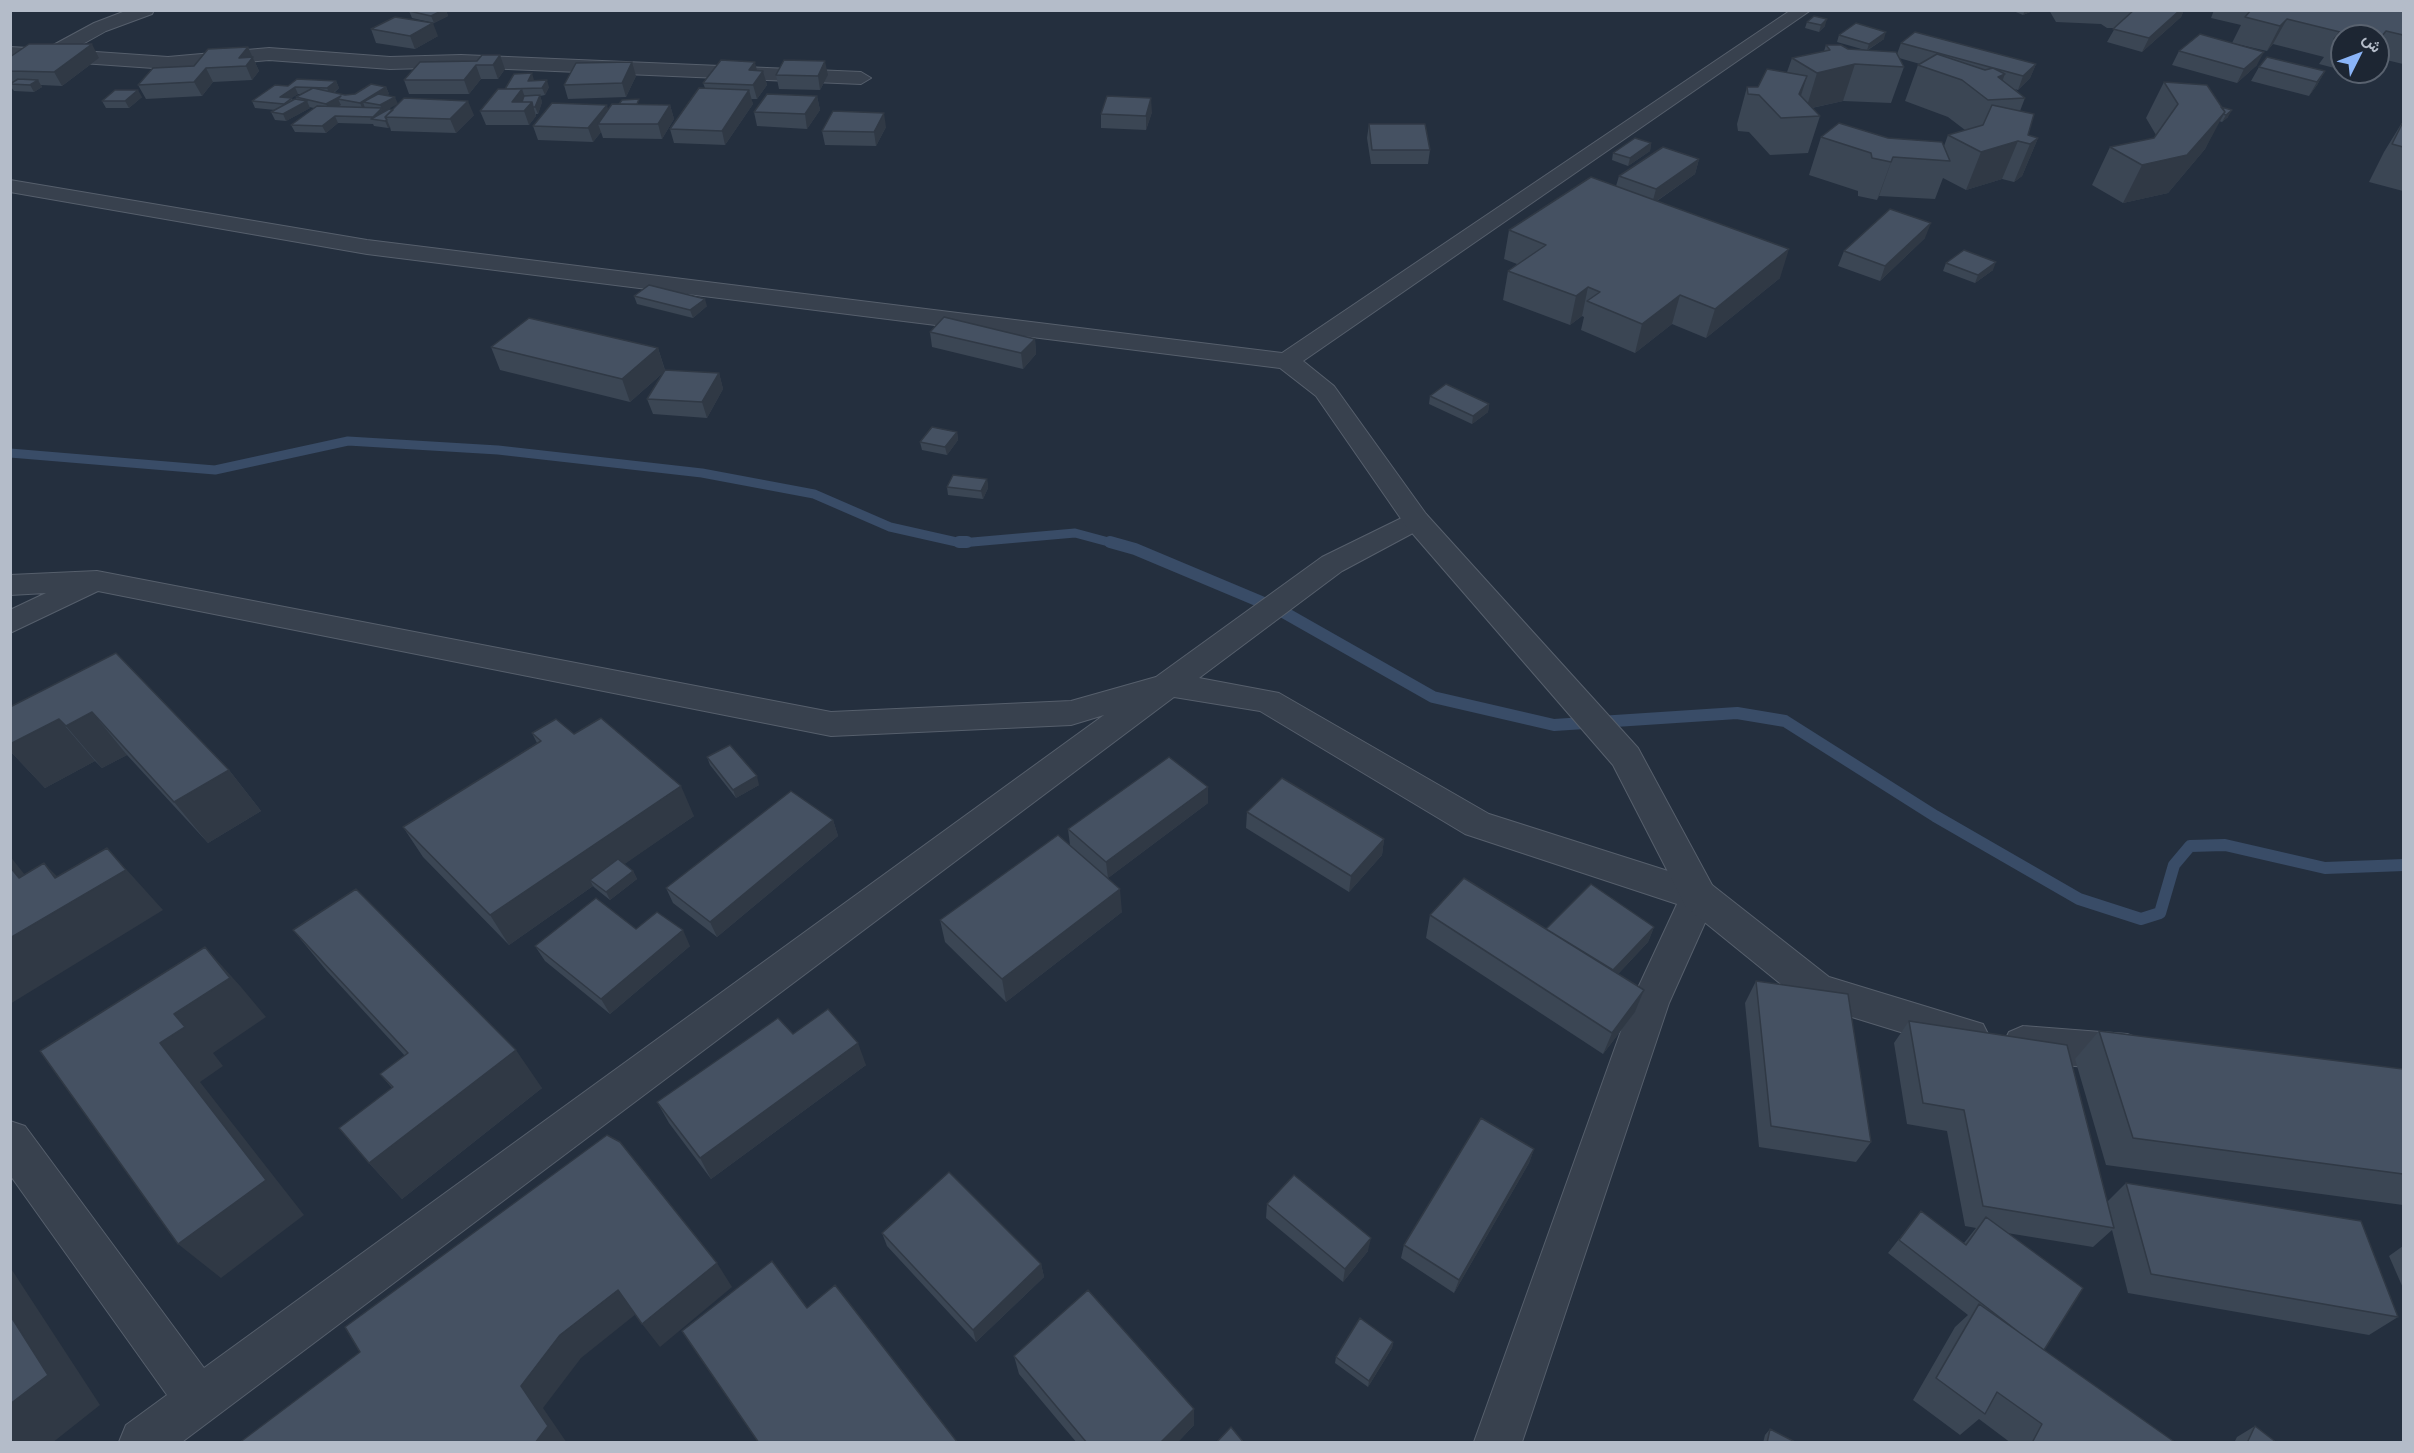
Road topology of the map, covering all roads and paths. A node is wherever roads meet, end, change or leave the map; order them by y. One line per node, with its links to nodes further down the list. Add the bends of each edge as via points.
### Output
1 (146, 10): 4 (street, via 100,27)
2 (1803, 10): 8 (street)
3 (10, 53): 4 (street)
4 (49, 55): 5 (street); 6 (street, via 168,63 269,54 390,63 461,61)
5 (20, 75)
6 (861, 78)
7 (10, 186): 8 (street, via 367,247)
8 (1287, 361): 9 (street, via 1325,391)
9 (1416, 520): 13 (street, via 1332,564); 14 (street, via 1626,757)
10 (97, 581): 11 (street); 12 (street); 13 (street, via 831,724 1071,713)
11 (10, 585)
12 (10, 622)
13 (1169, 685): 14 (street, via 1268,701 1477,824); 17 (street)
14 (1699, 896): 15 (street, via 1817,990 1982,1040); 18 (street, via 1650,1003)
15 (2158, 1054)
16 (10, 1140): 17 (street)
17 (170, 1428)
18 (1498, 1443)

